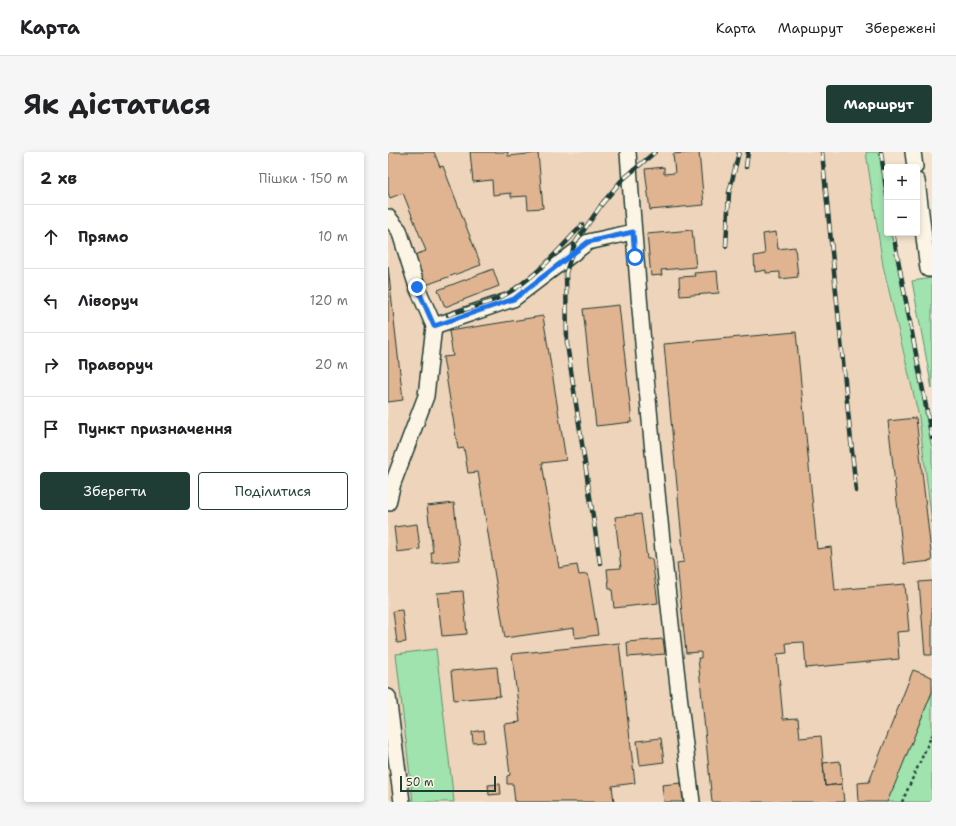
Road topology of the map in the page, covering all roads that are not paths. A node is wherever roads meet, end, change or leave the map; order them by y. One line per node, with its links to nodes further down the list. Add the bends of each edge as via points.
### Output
1 (628, 152): 6 (lane)
2 (913, 152): 3 (lane)
3 (915, 164)
4 (919, 200): 7 (lane, via 928,269)
5 (388, 217): 8 (lane, via 399,230 417,287)
6 (633, 232): 8 (lane, via 588,242 514,299); 12 (lane, via 673,650)
7 (932, 269)
8 (434, 326): 9 (lane, via 426,396)
9 (388, 502)
10 (388, 697): 11 (lane)
11 (402, 802)
12 (692, 802)

